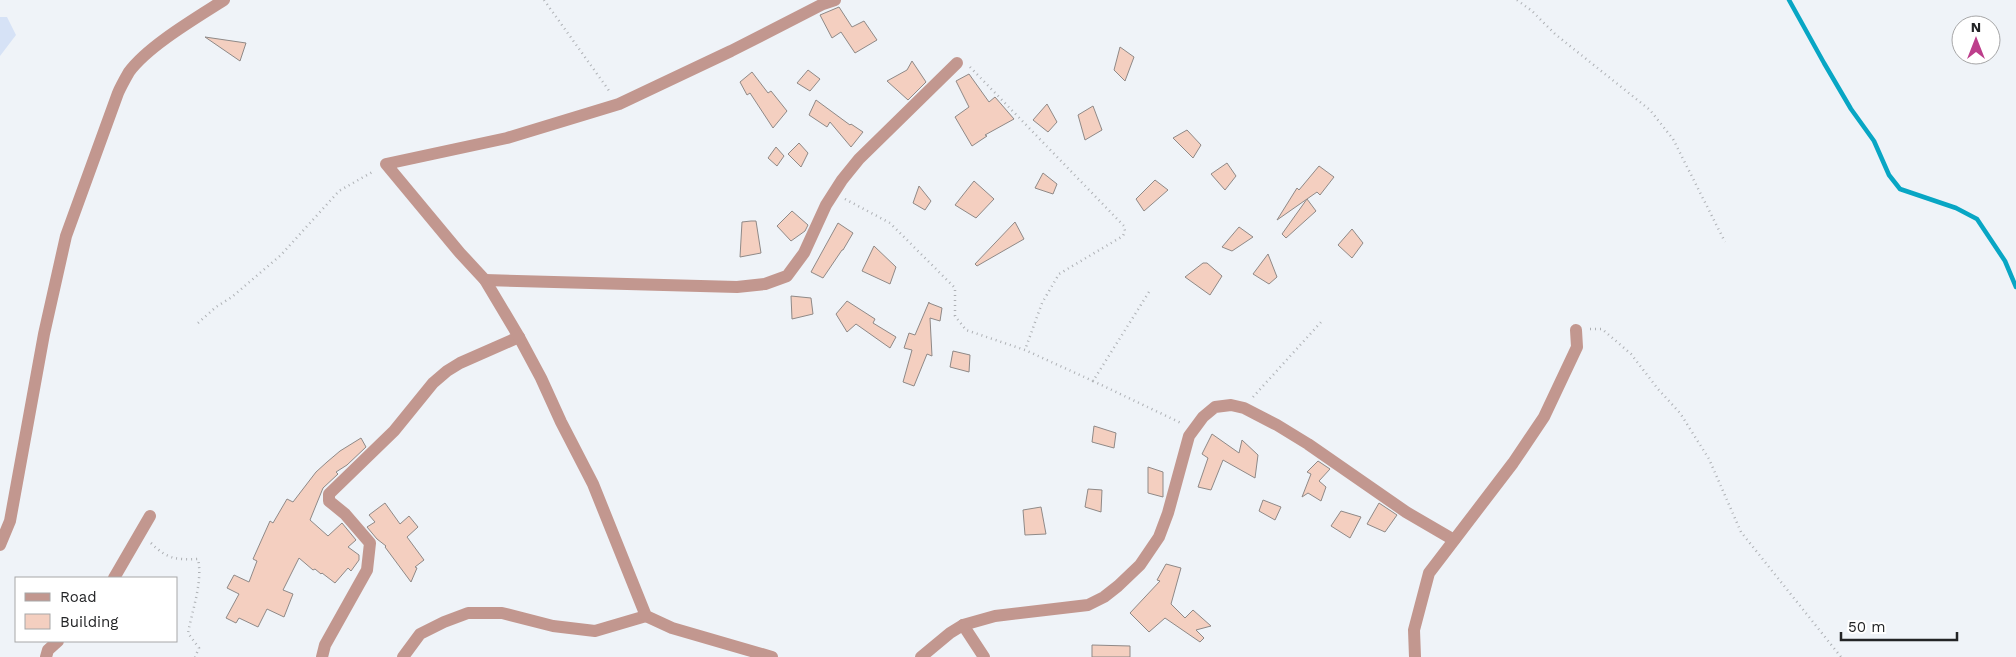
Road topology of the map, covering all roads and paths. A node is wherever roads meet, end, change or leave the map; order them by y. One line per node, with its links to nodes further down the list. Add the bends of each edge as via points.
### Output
1 (224, 0): 23 (street, via 180,28 145,56 130,71 118,93 66,236 44,334 10,521)
2 (544, 0): 6 (path)
3 (835, 0): 6 (street)
4 (1517, 0): 9 (path, via 1650,110 1673,139)
5 (957, 63): 8 (street, via 859,159); 16 (path, via 971,68 1124,226 1123,236 1059,274 1042,303)
6 (619, 104): 7 (street, via 507,138)
7 (386, 164): 10 (street); 13 (path, via 339,191 281,255)
8 (834, 193): 10 (street, via 804,252 787,276 765,284); 16 (path, via 890,223 955,288 955,316 966,330)
9 (1725, 242)
10 (485, 280): 15 (street)
11 (1149, 292): 17 (path)
12 (1322, 321): 18 (path)
13 (198, 323)
14 (1576, 330): 22 (street, via 1577,347 1544,417); 36 (path, via 1602,328 1631,354 1680,413 1709,459 1742,532)
15 (520, 338): 25 (street, via 593,484); 30 (street, via 460,362 447,371 433,383 394,431 329,494 329,501 370,543 370,553 367,570 325,645)
16 (1025, 350): 17 (path)
17 (1093, 381): 19 (path)
18 (1244, 408): 19 (street, via 1231,405 1215,407 1203,416); 22 (street, via 1308,444 1406,512)
19 (1194, 430): 26 (street, via 1189,436 1159,537 1140,565 1118,586 1088,605 995,616)
20 (150, 516): 21 (street)
21 (140, 532): 24 (street); 29 (path, via 161,553 176,560 198,559 197,586 188,633 199,648)
22 (1454, 540): 35 (street, via 1429,573 1414,630)
23 (0, 545)
24 (115, 577)
25 (646, 616): 31 (street, via 595,631 553,626 502,613 468,613 420,634); 32 (street, via 672,628)
26 (963, 625): 33 (street); 34 (street)
27 (57, 642): 28 (street)
28 (46, 657)
29 (195, 657)
30 (322, 657)
31 (403, 657)
32 (772, 657)
33 (921, 657)
34 (984, 657)
35 (1415, 657)
36 (1841, 657)

